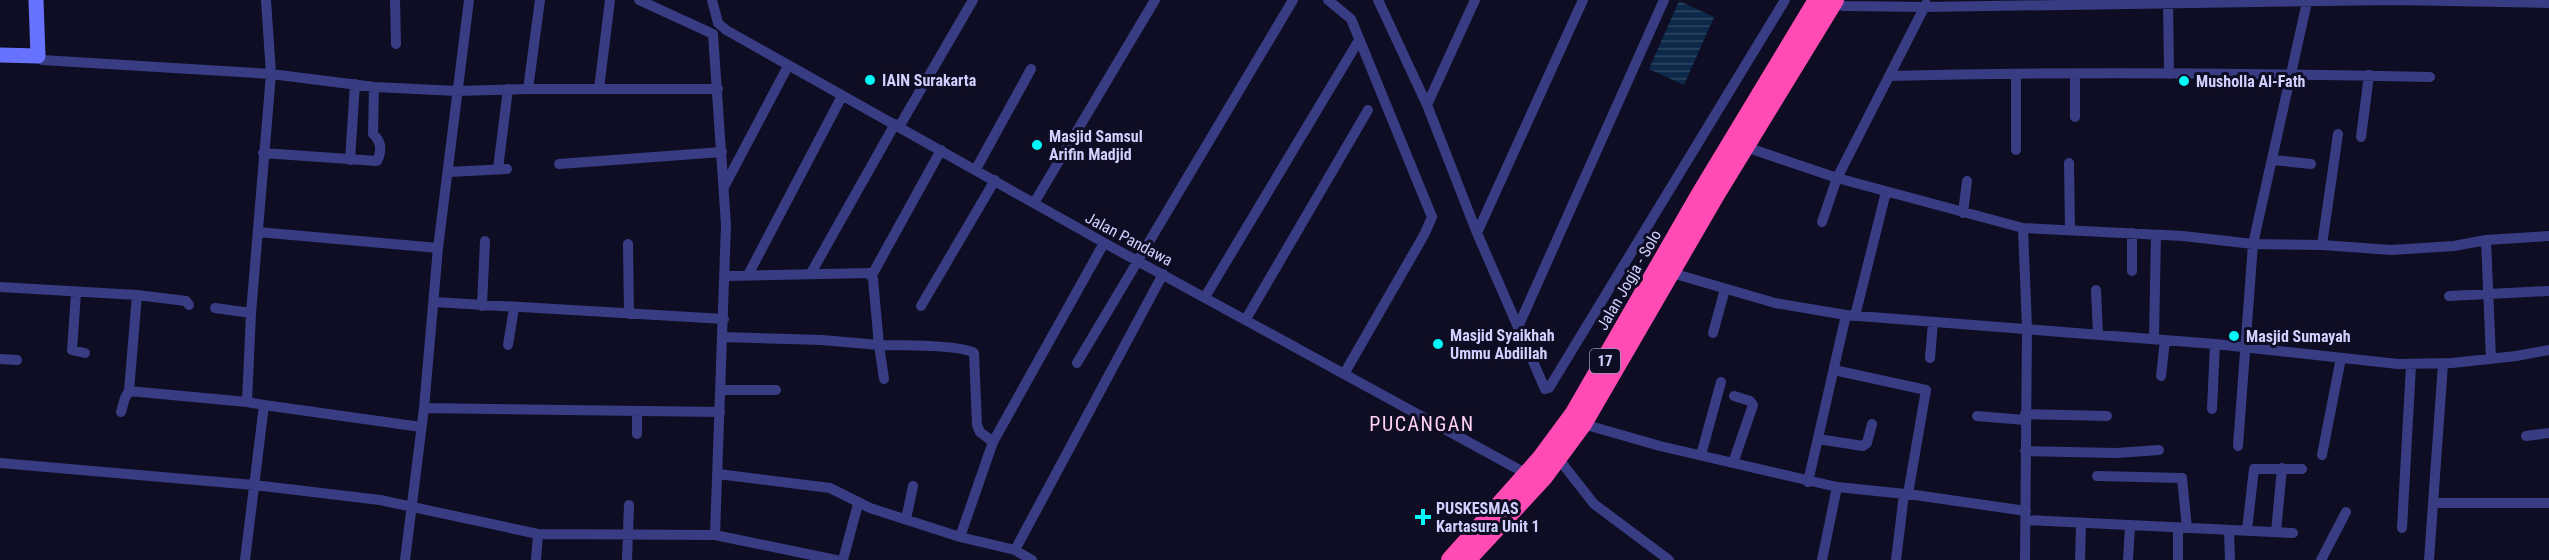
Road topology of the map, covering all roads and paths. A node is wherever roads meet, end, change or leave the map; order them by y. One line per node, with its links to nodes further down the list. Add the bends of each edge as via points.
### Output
1 (36, 0): 30 (main road)
2 (266, 0): 34 (street)
3 (396, 0): 28 (street)
4 (469, 0): 47 (street)
5 (540, 0): 44 (street)
6 (610, 0): 45 (street)
7 (639, 0): 26 (street, Jalan Pandawa)
8 (712, 0): 26 (street)
9 (973, 0): 52 (street)
10 (1155, 0): 72 (street)
11 (1293, 0): 89 (street)
12 (1328, 0): 27 (street, via 1349,16)
13 (1378, 0): 49 (street)
14 (1475, 0): 49 (street)
15 (1583, 0): 78 (street)
16 (1664, 0): 118 (street)
17 (1785, 0): 118 (street, via 1549,388 1543,386)
18 (1809, 0): 157 (street, via 1577,393)
19 (2365, 0): 23 (street); 24 (street)
20 (1827, 1): 25 (street); 55 (highway, Jalan Jogja - Solo / 17)
21 (2001, 2): 22 (street); 25 (street)
22 (2168, 2): 23 (street); 37 (street)
23 (2307, 2): 33 (street)
24 (2549, 3)
25 (1927, 4): 39 (street)
26 (716, 30): 31 (street, Jalan Pandawa); 46 (street)
27 (1359, 40): 105 (street); 139 (street, via 1432,217)
28 (396, 44)
29 (0, 55): 30 (main road)
30 (38, 56): 34 (street, via 42,60)
31 (788, 66): 48 (street, Jalan Pandawa); 70 (street)
32 (1031, 69): 65 (street)
33 (2293, 73): 37 (street); 38 (street); 61 (street)
34 (270, 74): 41 (street); 59 (street)
35 (2016, 74): 36 (street); 39 (street); 57 (street)
36 (2075, 74): 37 (street); 51 (street)
37 (2169, 74)
38 (2369, 75): 40 (street); 54 (street)
39 (1889, 76): 67 (street)
40 (2430, 77)
41 (355, 84): 42 (street); 60 (street)
42 (374, 87): 47 (street); 60 (street, via 373,134 380,144 378,159)
43 (508, 89): 44 (street); 47 (street); 66 (street, via 502,169)
44 (528, 89): 45 (street)
45 (600, 89): 46 (street)
46 (718, 89): 58 (street)
47 (457, 91): 66 (street)
48 (842, 96): 52 (street, Jalan Pandawa); 93 (street)
49 (1427, 105): 78 (street)
50 (1368, 110): 115 (street)
51 (2075, 117)
52 (897, 126): 56 (street, Jalan Pandawa); 91 (street)
53 (2338, 134): 87 (street)
54 (2361, 137)
55 (1739, 145): 67 (street); 92 (highway, Jalan Jogja - Solo / 17); 157 (highway, Jalan Jogja - Solo / 17)
56 (941, 150): 65 (street, Jalan Pandawa); 95 (street)
57 (2016, 150)
58 (722, 152): 62 (street); 70 (street)
59 (263, 153): 60 (street); 77 (street)
60 (350, 160)
61 (2274, 160): 64 (street); 86 (street)
62 (559, 164)
63 (2069, 164): 76 (street)
64 (2311, 164)
65 (976, 170): 68 (street, Jalan Pandawa)
66 (449, 172): 88 (street)
67 (1838, 178): 71 (street); 74 (street)
68 (995, 180): 72 (street, Jalan Pandawa); 109 (street)
69 (1967, 181): 73 (street)
70 (724, 187): 96 (street)
71 (1886, 192): 73 (street); 114 (street)
72 (1034, 203): 84 (street, Jalan Pandawa)
73 (1963, 213): 75 (street)
74 (1822, 222)
75 (2023, 228): 76 (street); 119 (street)
76 (2070, 230): 79 (street)
77 (258, 232): 88 (street); 112 (street)
78 (1478, 232): 118 (street)
79 (2132, 233): 80 (street); 90 (street)
80 (2156, 235): 86 (street); 123 (street)
81 (2549, 236): 82 (street)
82 (2486, 240): 87 (street, via 2404,250); 102 (street)
83 (485, 242): 108 (street)
84 (1104, 243): 89 (street, Jalan Pandawa); 164 (street)
85 (627, 244): 113 (street)
86 (2253, 244): 87 (street); 127 (street)
87 (2322, 245)
88 (438, 248): 106 (street)
89 (1137, 260): 94 (street, Jalan Pandawa); 135 (street)
90 (2132, 272)
91 (811, 273): 93 (street); 95 (street)
92 (1672, 273): 98 (street); 157 (highway, Jalan Jogja - Solo / 17)
93 (748, 274): 96 (street)
94 (1163, 274): 105 (street, Jalan Pandawa); 204 (street)
95 (872, 275): 126 (street)
96 (726, 276): 116 (street)
97 (0, 287): 101 (street)
98 (1725, 289): 114 (street, via 1804,309); 120 (street)
99 (2096, 290): 121 (street)
100 (2549, 291): 102 (street)
101 (76, 293): 103 (street); 129 (street, via 72,350)
102 (2489, 294): 104 (street); 133 (street)
103 (136, 295): 107 (street, via 186,301); 145 (street)
104 (2450, 296)
105 (1205, 297): 115 (street, Jalan Pandawa)
106 (434, 302): 108 (street); 149 (street)
107 (189, 305)
108 (482, 306): 111 (street)
109 (921, 306)
110 (215, 308): 112 (street)
111 (514, 308): 113 (street); 125 (street)
112 (251, 313): 147 (street)
113 (630, 314): 116 (street)
114 (1851, 316): 117 (street); 138 (street)
115 (1246, 318): 139 (street, Jalan Pandawa)
116 (724, 319): 122 (street)
117 (1933, 322): 119 (street); 130 (street)
118 (1518, 327)
119 (2026, 328): 121 (street); 156 (street)
120 (1713, 333)
121 (2098, 334): 123 (street)
122 (723, 337): 126 (street); 143 (street)
123 (2159, 339): 124 (street); 140 (street)
124 (2215, 344): 127 (street); 150 (street)
125 (508, 345)
126 (879, 345): 141 (street); 164 (street, via 972,352 977,425)
127 (2244, 347): 131 (street); 165 (street)
128 (2549, 350): 133 (street)
129 (85, 353)
130 (1930, 358)
131 (2341, 358): 137 (street); 169 (street)
132 (0, 359): 134 (street)
133 (2491, 359): 136 (street)
134 (17, 360)
135 (1077, 363)
136 (2444, 364): 137 (street); 183 (street)
137 (2405, 365): 194 (street)
138 (1834, 370): 163 (street); 182 (street, via 1926,390)
139 (1344, 374): 176 (street, Jalan Pandawa)
140 (2161, 376)
141 (884, 379)
142 (1721, 382): 168 (street)
143 (721, 390): 144 (street); 153 (street)
144 (776, 390)
145 (129, 391): 147 (street); 152 (street)
146 (1734, 396): 172 (street, via 1753,405)
147 (247, 402): 148 (street)
148 (264, 405): 159 (street); 179 (street)
149 (424, 408): 151 (street); 159 (street)
150 (2212, 409)
151 (637, 411): 153 (street); 161 (street)
152 (121, 412)
153 (720, 412): 175 (street)
154 (1977, 416): 156 (street)
155 (2107, 416): 156 (street)
156 (2025, 417): 167 (street)
157 (1578, 419): 168 (street); 170 (highway, Jalan Jogja - Solo / 17); 176 (highway, Jalan Jogja - Solo / 17)
158 (1872, 424): 163 (street, via 1863,446)
159 (422, 427): 186 (street)
160 (2549, 432): 162 (street)
161 (637, 434)
162 (2526, 436)
163 (1818, 439): 178 (street)
164 (993, 442): 202 (street)
165 (2238, 446)
166 (2159, 450): 167 (street)
167 (2025, 451): 189 (street)
168 (1701, 455): 172 (street)
169 (2322, 455)
170 (1558, 458): 214 (highway, Jalan Jogja - Solo / 17); 215 (street, via 1594,504)
171 (0, 463): 179 (street)
172 (1733, 463): 178 (street)
173 (2282, 468): 174 (street); 195 (street, via 2253,470); 197 (street)
174 (2302, 469)
175 (718, 474): 185 (street, via 830,488); 201 (street)
176 (1527, 474): 213 (highway, Jalan Jogja - Solo / 17)
177 (2097, 476): 193 (street, via 2182,478)
178 (1808, 482): 181 (street)
179 (254, 485): 186 (street); 205 (street)
180 (914, 486): 190 (street)
181 (1837, 488): 182 (street); 216 (street)
182 (1906, 494): 189 (street); 217 (street)
183 (2434, 503): 184 (street); 224 (street)
184 (2549, 503)
185 (858, 504): 190 (street); 210 (street)
186 (411, 505): 200 (street); 206 (street)
187 (629, 505): 198 (street)
188 (2346, 512): 223 (street)
189 (2026, 515): 191 (street); 218 (street)
190 (906, 519): 202 (street)
191 (2081, 524): 192 (street); 219 (street)
192 (2130, 526): 193 (street); 220 (street)
193 (2182, 528): 196 (street); 221 (street)
194 (2402, 528)
195 (2247, 530): 196 (street); 197 (street)
196 (2229, 531): 222 (street)
197 (2276, 532): 199 (street)
198 (629, 533): 200 (street); 201 (street); 208 (street)
199 (2293, 533)
200 (538, 534): 207 (street)
201 (715, 535): 209 (street)
202 (960, 537): 203 (street)
203 (1001, 548): 204 (street); 211 (street)
204 (1015, 550): 212 (street)
205 (245, 560)
206 (405, 560)
207 (536, 560)
208 (627, 560)
209 (836, 560)
210 (843, 560)
211 (998, 560)
212 (1032, 560)
213 (1450, 560)
214 (1467, 560)
215 (1669, 560)
216 (1822, 560)
217 (1896, 560)
218 (2025, 560)
219 (2080, 560)
220 (2128, 560)
221 (2178, 560)
222 (2230, 560)
223 (2321, 560)
224 (2429, 560)

